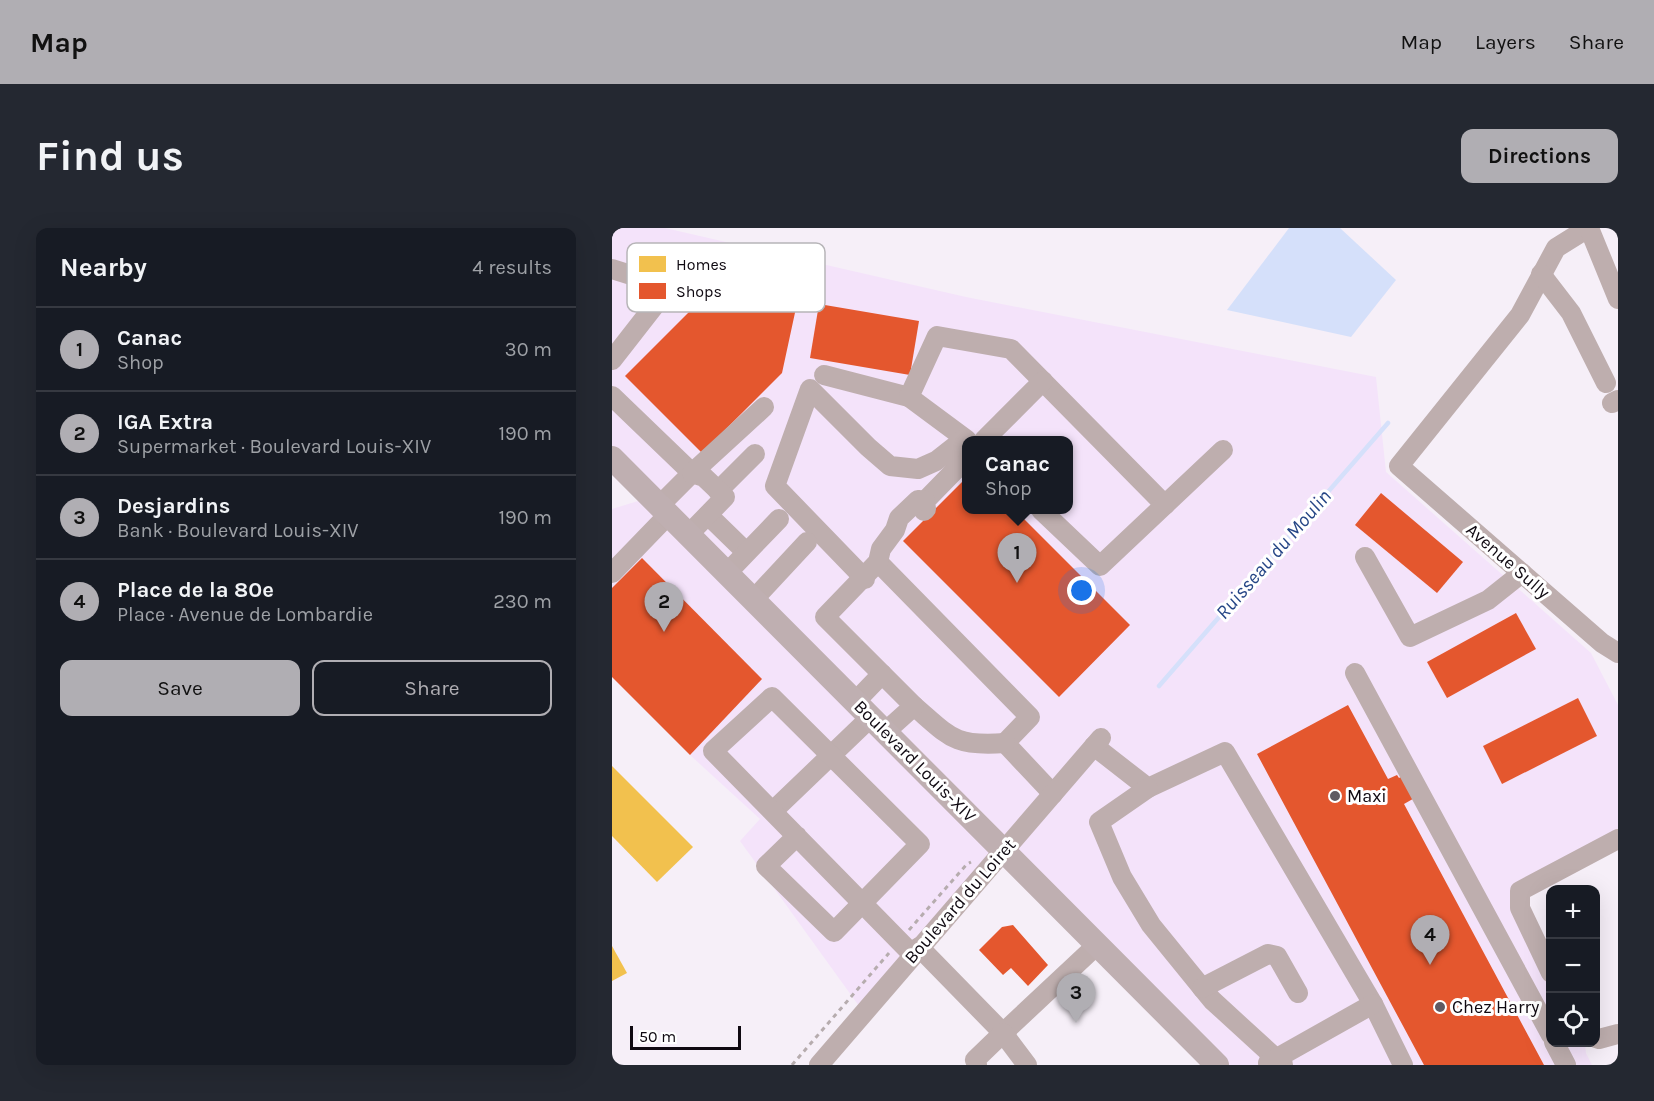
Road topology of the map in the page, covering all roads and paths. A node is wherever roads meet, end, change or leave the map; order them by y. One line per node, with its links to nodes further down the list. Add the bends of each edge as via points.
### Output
1 (1588, 228): 4 (street, via 1556,248); 5 (street)
2 (612, 269): 3 (street)
3 (627, 274)
4 (1541, 274): 10 (street, via 1571,313); 35 (street, Avenue Sully, via 1520,315 1399,466)
5 (1618, 299)
6 (649, 312): 7 (street)
7 (612, 360)
8 (824, 375): 12 (street)
9 (1043, 381): 12 (street, via 1011,349 937,336); 15 (street); 23 (street)
10 (1606, 383)
11 (612, 396): 21 (street)
12 (909, 397): 14 (street)
13 (764, 407): 21 (street)
14 (966, 436)
15 (977, 436)
16 (962, 446): 36 (street, via 918,469 890,465 810,389 775,486)
17 (1223, 450): 23 (street)
18 (755, 454): 22 (street)
19 (612, 458): 24 (main road, Boulevard Louis-XIV)
20 (962, 463): 32 (street, via 925,501 918,500 899,518)
21 (692, 473): 22 (street, via 704,477); 24 (street)
22 (718, 491): 25 (street, via 724,497)
23 (1165, 505): 26 (street, via 1100,566)
24 (664, 509): 28 (main road, Boulevard Louis-XIV); 33 (street)
25 (708, 514): 28 (street); 30 (street)
26 (1045, 514)
27 (778, 519): 30 (street)
28 (689, 534): 34 (main road, Boulevard Louis-XIV)
29 (807, 542): 37 (street)
30 (747, 552): 34 (street)
31 (1365, 557): 35 (street, via 1410,637 1488,600)
32 (878, 562): 36 (street); 43 (street, via 1030,717)
33 (614, 567)
34 (727, 573): 37 (main road, Boulevard Louis-XIV)
35 (1522, 573): 38 (street, Avenue Sully)
36 (865, 579): 40 (street, via 825,617)
37 (754, 599): 42 (main road, Boulevard Louis-XIV)
38 (1618, 653)
39 (1355, 673): 58 (street)
40 (882, 674): 41 (street); 42 (street)
41 (914, 706): 42 (street); 43 (street, via 951,738 969,744)
42 (871, 717): 44 (street); 50 (main road, Boulevard Louis-XIV)
43 (1005, 743): 46 (street)
44 (832, 756): 47 (street); 47 (street, via 772,697 713,751); 51 (street, via 920,844)
45 (1148, 788): 46 (street, Boulevard du Loiret, via 1097,742); 55 (street, via 1099,822 1122,877 1151,925); 57 (street, via 1225,752)
46 (1053, 794): 50 (street, Boulevard du Loiret)
47 (773, 812): 48 (street)
48 (797, 836): 51 (street); 51 (street, via 766,866 834,932)
49 (1618, 839): 54 (street, via 1520,891 1520,908)
50 (1002, 850): 52 (main road, Boulevard Louis-XIV); 53 (street, Boulevard du Loiret)
51 (862, 902): 53 (street)
52 (1098, 944): 59 (street); 67 (main road, Boulevard Louis-XIV)
53 (916, 951): 59 (street); 64 (street, Boulevard du Loiret)
54 (1546, 963)
55 (1202, 988): 56 (street, via 1268,954 1278,956); 63 (street)
56 (1298, 993)
57 (1373, 1004): 63 (street); 68 (street)
58 (1546, 1026)
59 (1003, 1033): 65 (street, via 975,1060); 66 (street)
60 (1618, 1034): 61 (street)
61 (1600, 1039)
62 (1557, 1047): 69 (street)
63 (1275, 1062)
64 (819, 1065)
65 (977, 1065)
66 (1027, 1065)
67 (1217, 1065)
68 (1403, 1065)
69 (1566, 1065)

